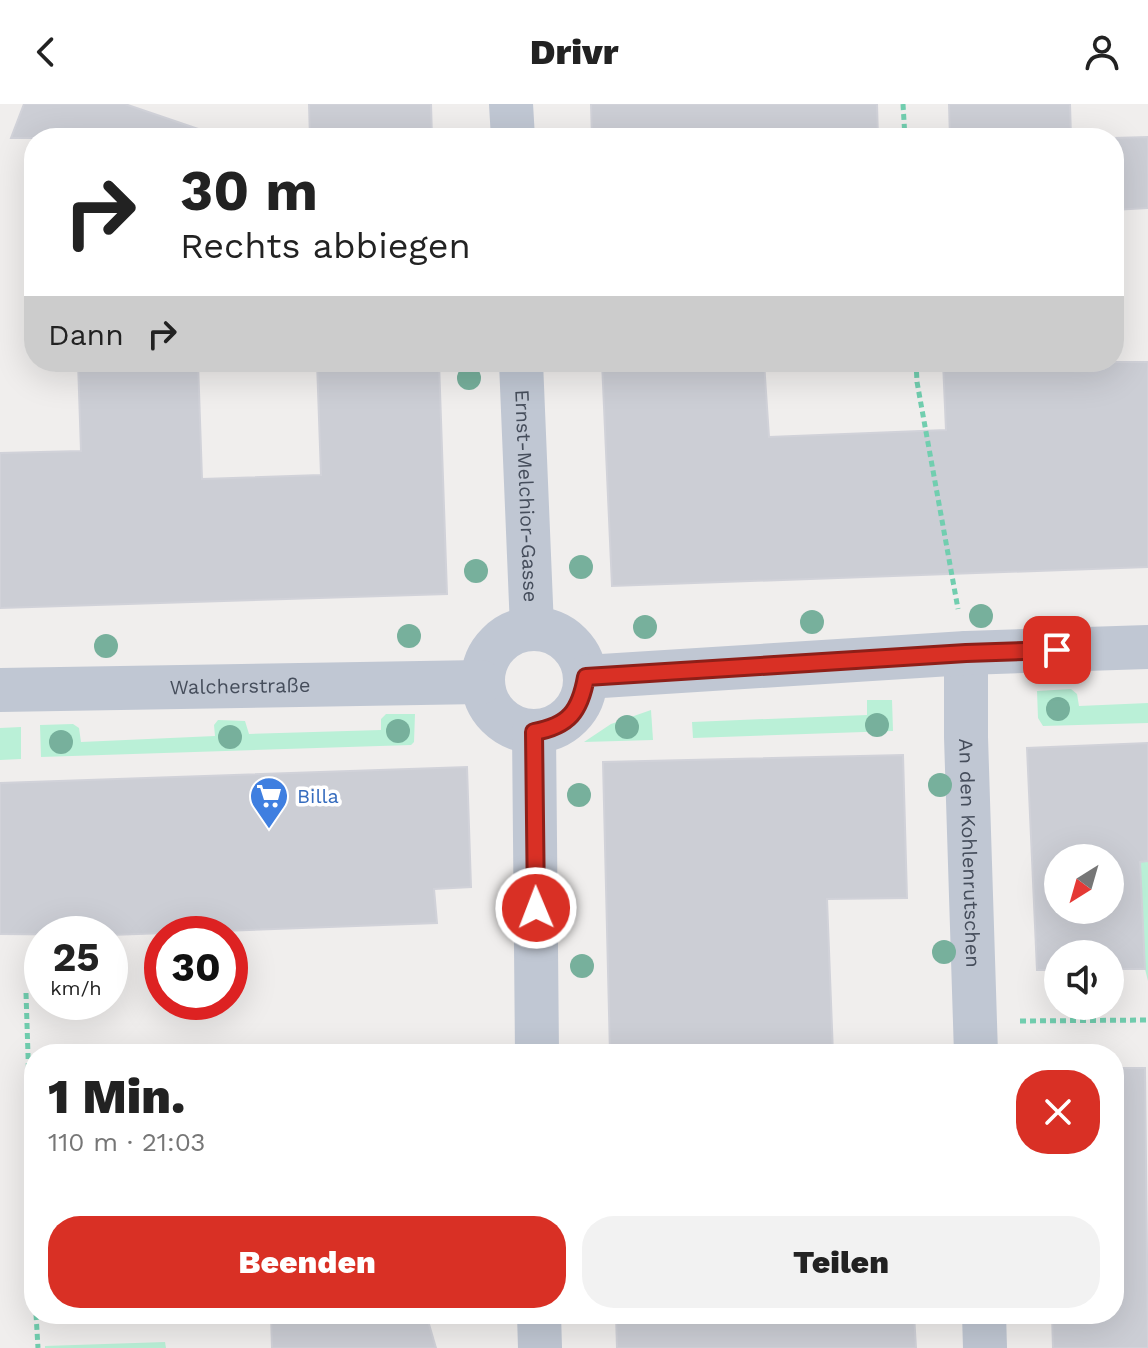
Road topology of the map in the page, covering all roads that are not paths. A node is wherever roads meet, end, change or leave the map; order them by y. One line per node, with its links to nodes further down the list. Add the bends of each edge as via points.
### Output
1 (511, 104): 2 (street)
2 (512, 128)
3 (521, 372): 4 (street, Ernst-Melchior-Gasse)
4 (532, 628): 7 (street, via 569,642 581,657); 8 (street, via 495,645)
5 (1148, 647): 6 (street)
6 (966, 653): 7 (street); 11 (street, An den Kohlenrutschen)
7 (586, 677): 10 (street, via 571,716 555,728)
8 (481, 682): 9 (street, Walcherstraße); 10 (street, via 497,718 514,729)
9 (0, 690)
10 (534, 732): 12 (street)
11 (976, 1038)
12 (537, 1044)
13 (539, 1324): 15 (street)
14 (984, 1324): 16 (street)
15 (540, 1348)
16 (985, 1348)

